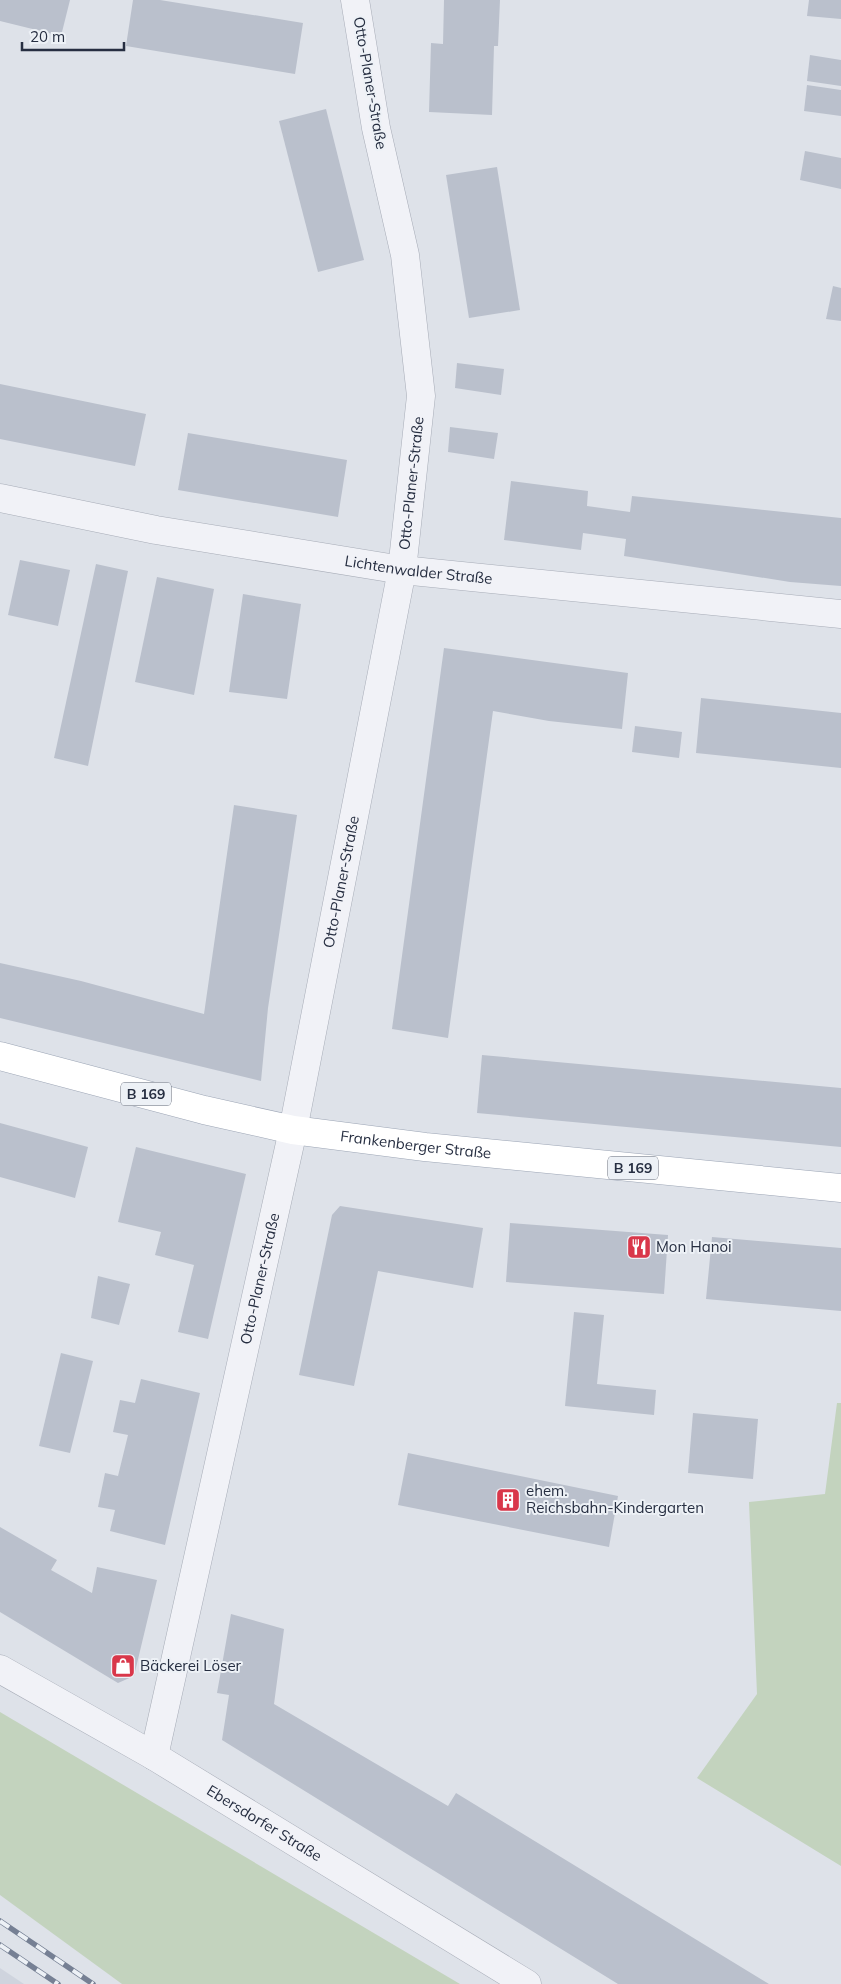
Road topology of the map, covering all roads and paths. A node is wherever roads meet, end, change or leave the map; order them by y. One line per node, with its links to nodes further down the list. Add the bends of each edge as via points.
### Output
1 (355, 0): 3 (street, Otto-Planer-Straße, via 376,128 405,255 421,396)
2 (0, 498): 3 (street, Lichtenwalder Straße, via 156,530)
3 (402, 570): 4 (street, Lichtenwalder Straße); 6 (street, Otto-Planer-Straße)
4 (841, 614)
5 (0, 1056): 6 (main road, Frankenberger Straße / B 169)
6 (293, 1130): 7 (main road, Frankenberger Straße / B 169, via 426,1147); 9 (street, Otto-Planer-Straße)
7 (841, 1188)
8 (0, 1669): 9 (street, Ebersdorfer Straße)
9 (154, 1756): 10 (street, Ebersdorfer Straße)
10 (527, 1984)

